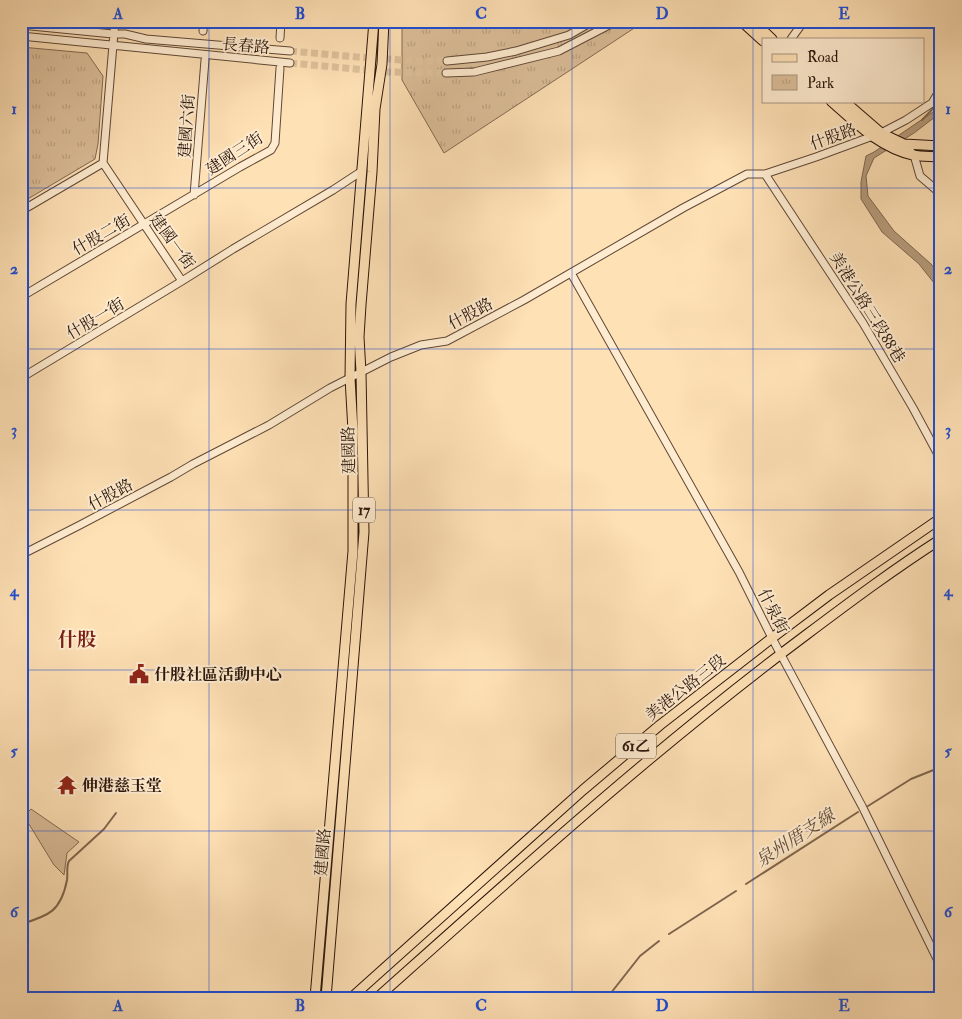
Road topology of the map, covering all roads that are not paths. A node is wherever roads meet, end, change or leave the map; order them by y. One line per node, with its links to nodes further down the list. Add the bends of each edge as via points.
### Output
1 (114, 21): 13 (street)
2 (204, 21): 12 (street)
3 (281, 21): 15 (street)
4 (374, 21): 37 (main road, 建國路 / 17)
5 (384, 21): 46 (main road, 建國路 / 17, via 361,305)
6 (593, 21): 22 (street, via 569,35 516,51)
7 (617, 21): 25 (street, via 559,51 474,72)
8 (741, 21): 18 (main road)
9 (753, 21): 16 (main road)
10 (804, 21): 17 (street)
11 (21, 25): 13 (street, 長春路)
12 (203, 31)
13 (113, 34): 19 (street); 20 (street, 長春路)
14 (21, 36): 19 (street, 長春路)
15 (280, 38)
16 (771, 38)
17 (792, 38)
18 (762, 41)
19 (113, 46): 23 (street, 長春路); 36 (street)
20 (290, 51)
21 (205, 60): 40 (street, 建國六街)
22 (447, 61)
23 (290, 62)
24 (280, 68): 40 (street, 建國三街, via 275,143 271,150)
25 (446, 73)
26 (941, 88): 29 (street, 什股路, via 932,103)
27 (832, 102): 30 (main road)
28 (845, 102): 29 (main road)
29 (881, 133): 30 (street, 什股路); 31 (main road)
30 (872, 137): 31 (main road); 38 (street, 什股路)
31 (888, 140): 32 (main road); 34 (main road, via 893,148)
32 (903, 143): 33 (main road); 34 (street)
33 (941, 146)
34 (914, 156): 35 (main road); 39 (street, via 920,176)
35 (941, 157)
36 (103, 162): 41 (street); 42 (street, 建國一街)
37 (362, 171): 44 (street, 建國一街); 48 (main road, 建國路 / 17, via 351,304)
38 (765, 174): 43 (street, 什股路, via 747,174); 49 (street, 美港公路三段88巷, via 863,323)
39 (941, 194)
40 (194, 195): 42 (street, 什股二街)
41 (21, 210)
42 (144, 225): 44 (street, 建國一街); 45 (street, 什股二街)
43 (572, 272): 46 (street, 什股路, via 447,341 421,345); 53 (street, 什泉街)
44 (182, 281): 47 (street, 什股一街)
45 (21, 297)
46 (362, 372): 48 (street, 什股路); 55 (main road, 建國路 / 17, via 364,532)
47 (21, 378)
48 (350, 378): 52 (street, 什股路, via 269,426); 56 (main road, 建國路 / 17, via 353,551)
49 (941, 460)
50 (941, 518): 53 (main road, 美港公路三段 / 61乙)
51 (941, 539): 54 (main road, 美港公路三段 / 61乙)
52 (21, 555)
53 (772, 638): 54 (street, 什泉街); 60 (main road, 美港公路三段 / 61乙, via 583,790)
54 (780, 654): 57 (street, 什泉街, via 862,806); 61 (main road, 美港公路三段 / 61乙, via 592,807)
55 (346, 744): 56 (main road); 59 (main road, 建國路 / 17)
56 (336, 745): 58 (main road, 建國路 / 17)
57 (941, 967)
58 (315, 998)
59 (326, 998)
60 (351, 998)
61 (377, 998)

